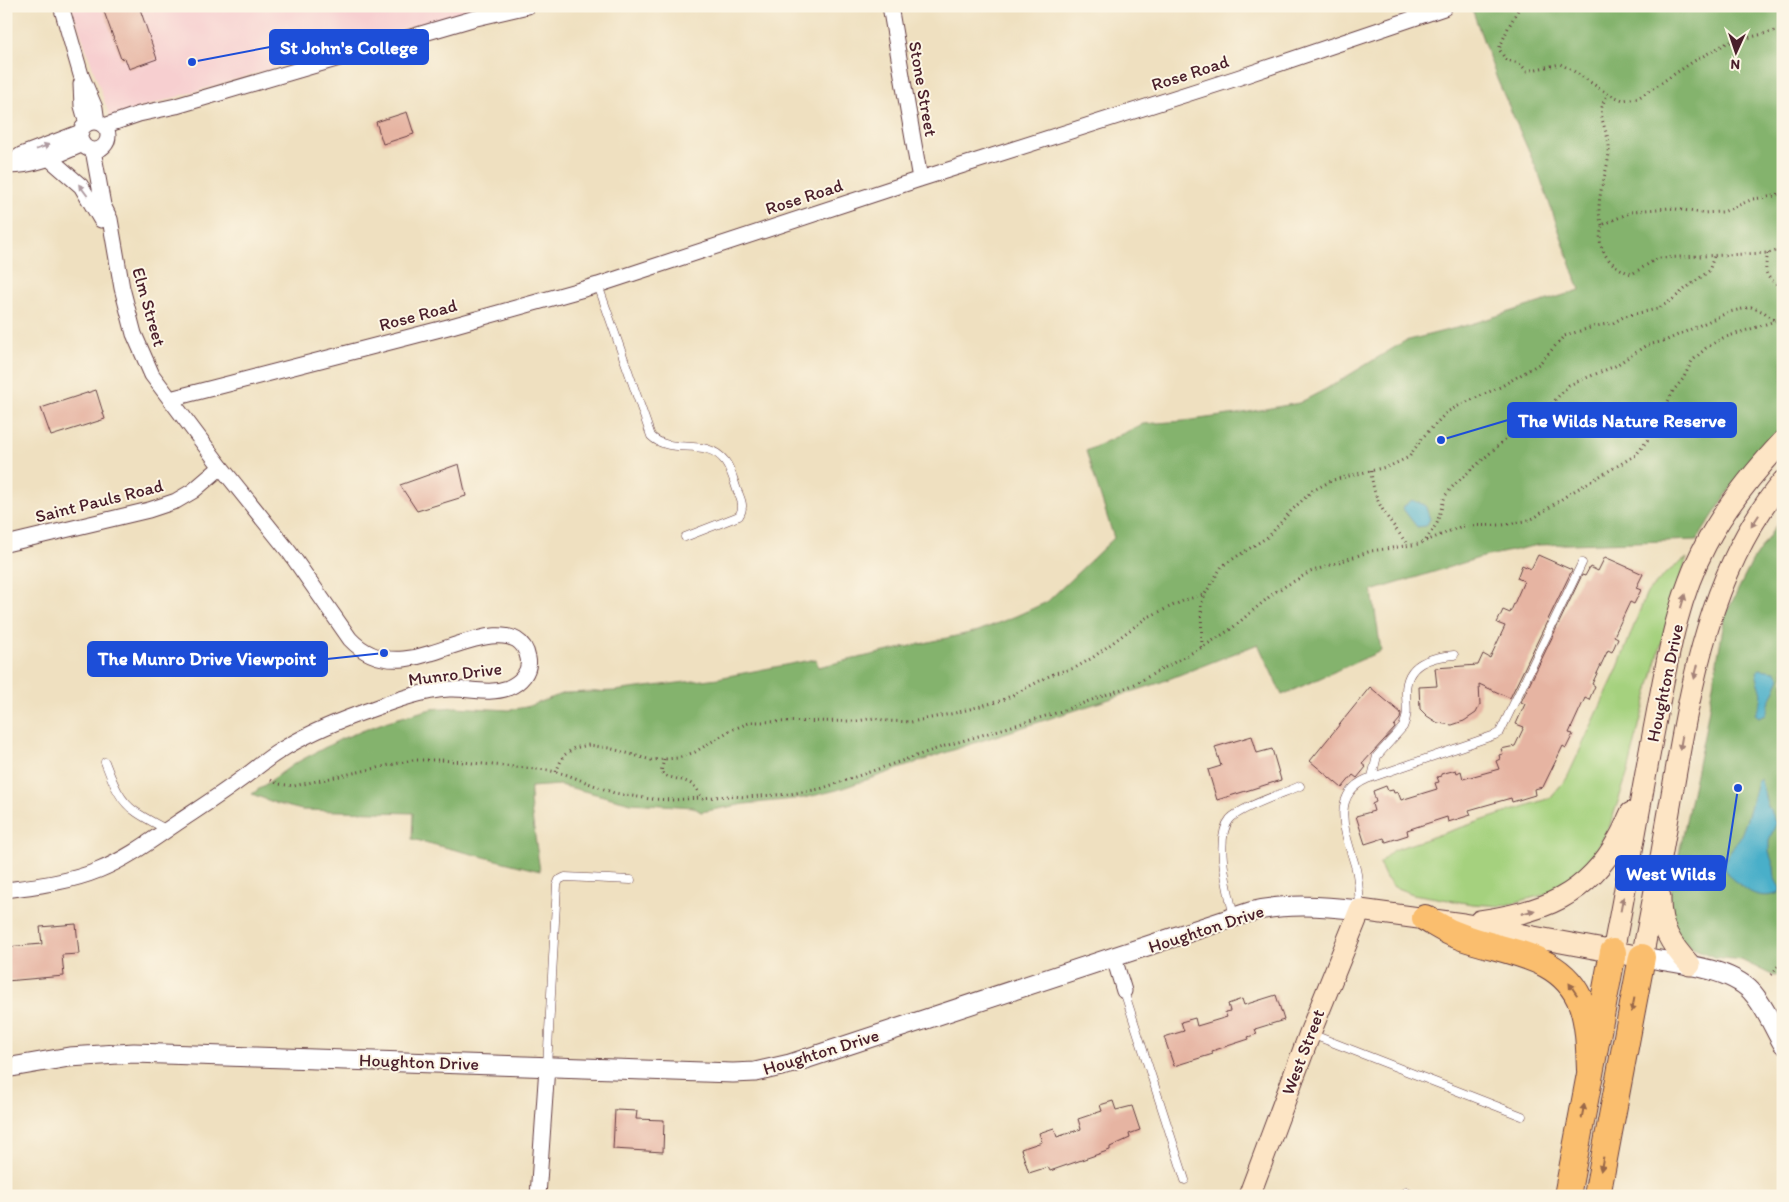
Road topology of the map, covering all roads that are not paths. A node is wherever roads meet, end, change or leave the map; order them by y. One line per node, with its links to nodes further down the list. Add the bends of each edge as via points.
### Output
1 (61, 6): 5 (street, Elm Street, via 95,108)
2 (528, 6): 5 (street, via 176,106 151,122)
3 (890, 6): 8 (street, Stone Street)
4 (1444, 8): 8 (street, Rose Road)
5 (94, 135): 6 (street); 7 (street, one-way to 5, via 21,155); 9 (street, Elm Street, via 103,205 110,219)
6 (50, 159): 7 (street, via 23,166); 9 (street, one-way to 6, via 87,194)
7 (7, 166)
8 (920, 179): 10 (street, Rose Road)
9 (115, 248): 11 (street, Elm Street, via 134,334 152,375)
10 (598, 285): 11 (street, Rose Road); 15 (lane, via 651,436 664,444 698,446 721,456 727,463 743,504 740,516)
11 (170, 399): 13 (street, Munro Drive)
12 (1783, 441): 22 (main road, Houghton Drive, one-way to 12, via 1664,672 1696,565 1719,520)
13 (221, 467): 16 (street, Saint Pauls Road, via 176,501); 23 (street, Munro Drive, via 290,553 350,639 364,651 378,658 402,659 474,639 502,636 523,644 528,656 528,669 520,681 500,690 449,689 426,693 399,699 339,721 278,752)
14 (1783, 481): 24 (main road, Houghton Drive, one-way to 24, via 1738,548 1714,608 1683,732)
15 (685, 538)
16 (6, 544)
17 (1582, 563): 20 (lane, via 1500,732)
18 (1454, 655): 20 (lane, via 1425,661 1413,671 1406,691 1408,708 1404,728 1377,756)
19 (105, 762): 23 (lane, via 114,785 134,811)
20 (1372, 778): 27 (lane, via 1353,788 1344,804 1343,826 1360,888)
21 (1300, 786): 28 (lane, via 1245,809 1231,818 1224,830 1225,878)
22 (1641, 797): 30 (main road, one-way to 22, via 1530,912 1570,894 1588,880 1605,860); 31 (main road, Houghton Drive, one-way to 22)
23 (167, 830): 26 (street, Munro Drive, via 147,845 98,870 73,878)
24 (1660, 867): 32 (main road, Houghton Drive); 34 (main road, via 1662,922 1672,943)
25 (632, 880): 38 (lane, via 565,877 559,880)
26 (6, 890)
27 (1360, 910): 28 (street, Houghton Drive, via 1283,907); 29 (main road, Houghton Drive); 36 (main road, West Street)
28 (1234, 917): 33 (street, Houghton Drive)
29 (1425, 918): 30 (main road, Houghton Drive); 40 (highway, one-way to 29, via 1584,1012 1576,993 1564,978 1541,961 1452,933)
30 (1463, 924): 31 (main road, Houghton Drive)
31 (1613, 952): 32 (main road, Houghton Drive); 40 (highway)
32 (1642, 957): 34 (street); 46 (highway, one-way to 46)
33 (1114, 958): 35 (street); 38 (street, Houghton Drive, via 766,1070 733,1073)
34 (1690, 965): 37 (street, via 1746,986)
35 (1124, 991): 42 (lane)
36 (1310, 1033): 41 (lane); 44 (main road, West Street)
37 (1783, 1044)
38 (547, 1067): 39 (street, Houghton Drive, via 134,1053 69,1057); 43 (street)
39 (6, 1068)
40 (1590, 1070): 45 (highway, one-way to 40)
41 (1522, 1116)
42 (1184, 1180)
43 (538, 1196)
44 (1249, 1196)
45 (1567, 1196)
46 (1597, 1196)

